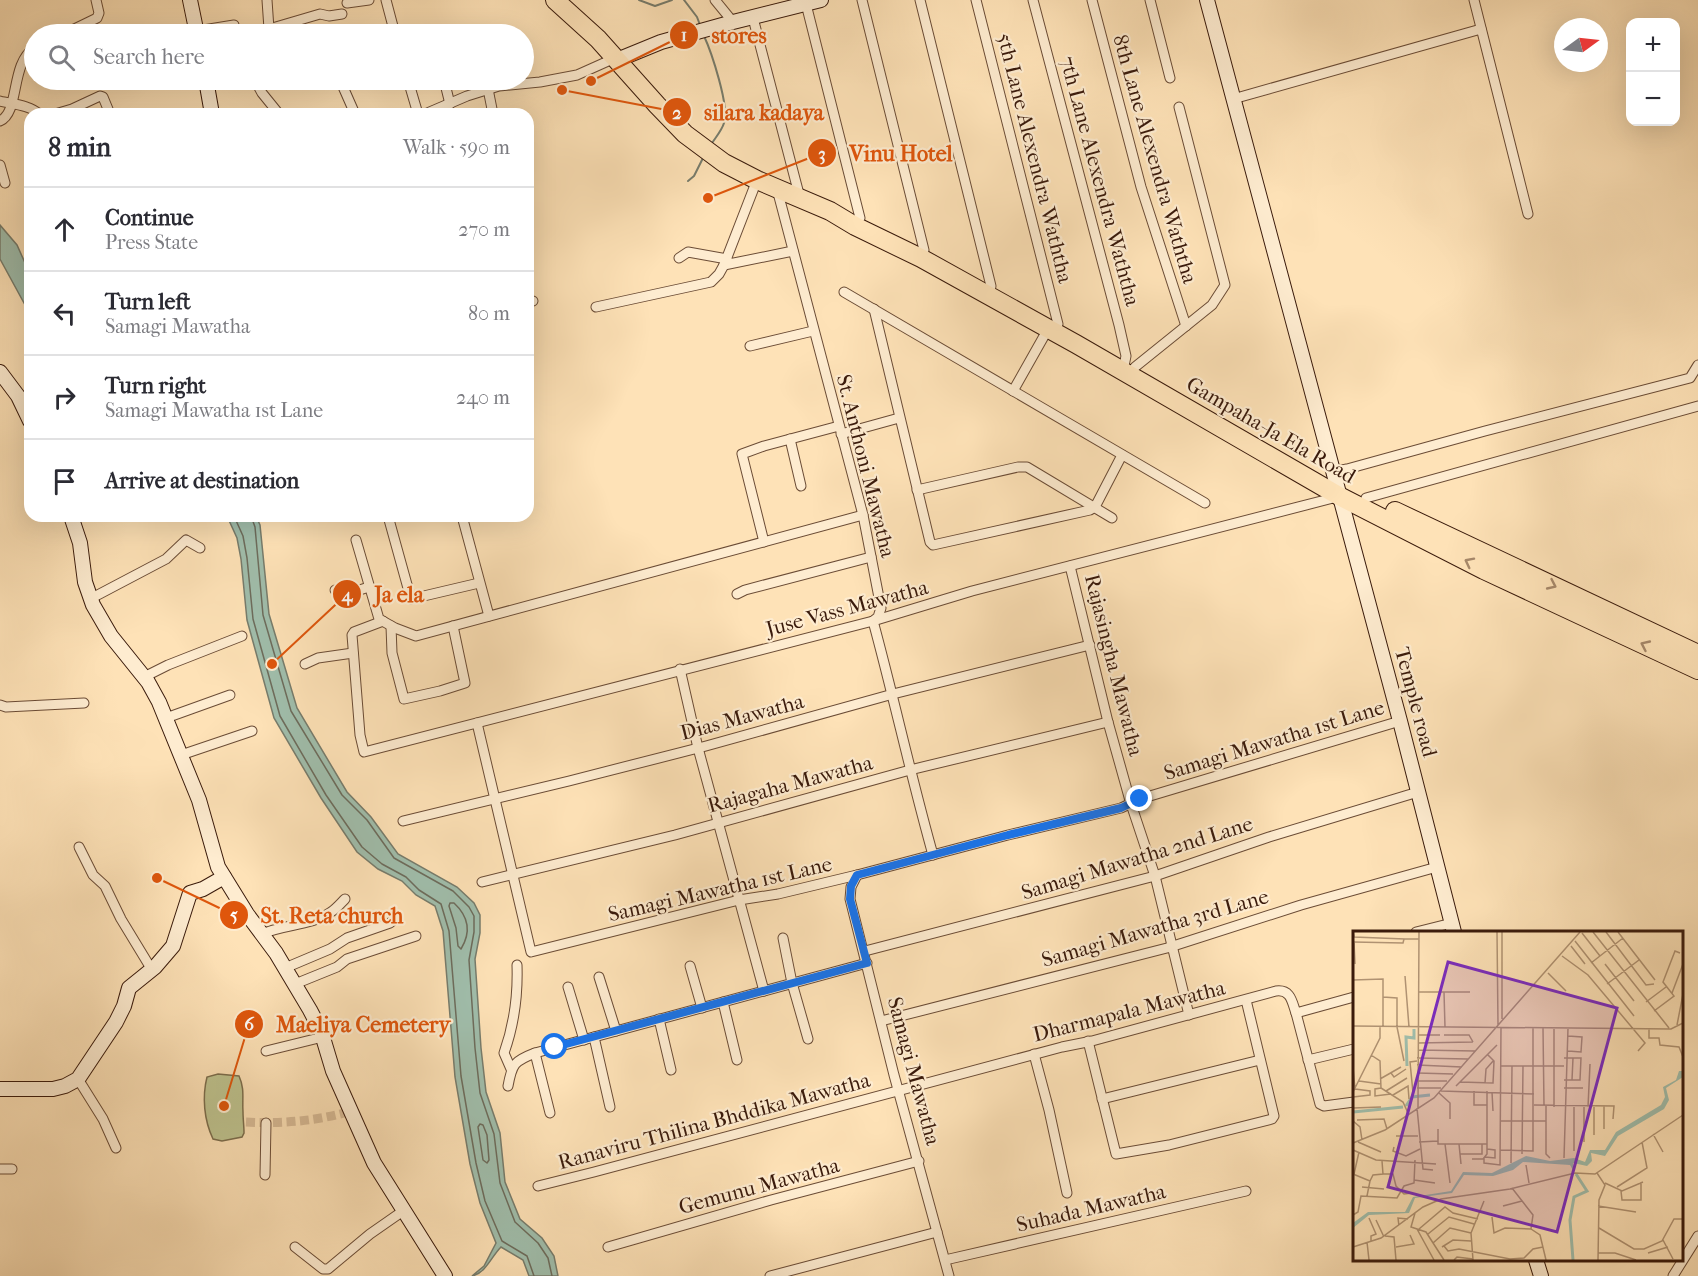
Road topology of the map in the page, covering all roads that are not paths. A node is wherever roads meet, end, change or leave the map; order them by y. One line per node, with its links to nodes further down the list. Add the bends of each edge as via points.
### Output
1 (96, 0): 22 (street, via 99,13)
2 (190, 0): 23 (street)
3 (267, 0): 24 (street)
4 (369, 0): 17 (street)
5 (386, 0): 26 (street)
6 (715, 0): 21 (street)
7 (822, 0): 18 (street)
8 (862, 0): 62 (street)
9 (920, 0): 66 (street)
10 (976, 0): 70 (street, 5th Lane Alexendra Waththa)
11 (1034, 0): 75 (street, 7th Lane Alexendra Waththa)
12 (1092, 0): 71 (street, 8th Lane Alexendra Waththa, via 1142,187)
13 (1150, 0): 30 (street)
14 (1207, 0): 39 (street, Temple road)
15 (1474, 0): 27 (street)
16 (557, 1): 29 (highway, Gampaha-Ja Ela Road)
17 (347, 3)
18 (806, 4): 20 (street); 61 (street)
19 (342, 14): 25 (street, via 320,14)
20 (753, 18): 21 (street); 58 (street)
21 (733, 22): 29 (street)
22 (90, 24)
23 (195, 24)
24 (266, 24)
25 (289, 24)
26 (392, 24)
27 (1481, 29): 39 (street); 60 (street)
28 (24, 57): 41 (street)
29 (616, 59): 31 (street, via 577,75); 55 (highway, Gampaha-Ja Ela Road, via 685,134 711,155)
30 (1170, 78)
31 (534, 82)
32 (208, 90): 47 (street)
33 (260, 90): 48 (street)
34 (344, 90): 49 (street)
35 (411, 90): 50 (street)
36 (446, 90): 42 (street)
37 (485, 90): 42 (street)
38 (488, 90): 52 (street)
39 (1233, 99): 84 (street, Temple road)
40 (0, 101): 41 (street)
41 (11, 103): 44 (street); 53 (street, via 9,114)
42 (450, 104): 51 (street)
43 (1179, 106): 71 (street, via 1225,285 1212,305)
44 (28, 108)
45 (74, 108): 46 (street, via 100,96)
46 (108, 108)
47 (211, 108)
48 (274, 108)
49 (352, 108)
50 (416, 108)
51 (440, 108)
52 (492, 108)
53 (0, 121)
54 (0, 165): 56 (street)
55 (757, 180): 57 (highway, Gampaha-Ja Ela Road); 65 (street)
56 (5, 183)
57 (777, 189): 58 (highway, Gampaha-Ja Ela Road); 63 (street, St. Anthoni Mawatha)
58 (800, 198): 59 (highway, Gampaha-Ja Ela Road)
59 (830, 211): 61 (highway, Gampaha-Ja Ela Road); 66 (highway, Gampaha-Ja Ela Road)
60 (1528, 214)
61 (860, 218): 62 (highway, Gampaha-Ja Ela Road)
62 (924, 250): 66 (highway, Gampaha-Ja Ela Road)
63 (793, 251): 65 (street); 72 (street, St. Anthoni Mawatha)
64 (679, 258): 65 (street, via 688,252)
65 (725, 262): 68 (street, via 711,282)
66 (990, 291): 70 (highway, Gampaha-Ja Ela Road)
67 (844, 292): 69 (street)
68 (596, 307)
69 (874, 309): 77 (street); 80 (street)
70 (1053, 326): 75 (highway, Gampaha-Ja Ela Road); 77 (street)
71 (1186, 326): 75 (street)
72 (813, 331): 73 (street); 81 (street, St. Anthoni Mawatha)
73 (750, 346)
74 (1698, 365): 84 (street, Juse Vass Mawatha, via 1690,378 1347,469)
75 (1128, 369): 84 (highway, Gampaha-Ja Ela Road)
76 (0, 372): 79 (street)
77 (1013, 391): 83 (street)
78 (1698, 406): 87 (street)
79 (24, 409)
80 (899, 418): 81 (street); 86 (street)
81 (840, 430): 82 (street); 90 (street, St. Anthoni Mawatha)
82 (790, 439): 85 (street); 96 (street, via 742,454)
83 (1122, 455): 88 (street); 89 (street)
84 (1336, 483): 87 (highway, Gampaha-Ja Ela Road); 99 (street, Juse Vass Mawatha); 115 (highway, Gampaha-Ja Ela Road, one-way to 84, via 1484,570); 123 (street, Temple road)
85 (801, 486)
86 (917, 490): 89 (street, via 1018,467 1027,468); 89 (street, via 933,545)
87 (1366, 498): 112 (highway, Gampaha-Ja Ela Road, one-way to 112)
88 (1205, 503)
89 (1095, 507): 91 (street)
90 (863, 515): 96 (street); 98 (street, St. Anthoni Mawatha)
91 (1112, 518)
92 (73, 522): 104 (street)
93 (390, 522): 100 (street, via 411,599)
94 (464, 522): 100 (street)
95 (356, 540): 101 (street)
96 (764, 542): 105 (street)
97 (200, 548): 104 (street, via 186,540 166,559)
98 (871, 557): 103 (street); 106 (street, St. Anthoni Mawatha, via 881,608)
99 (1070, 566): 106 (street, Juse Vass Mawatha); 110 (street, Rajasingha Mawatha)
100 (479, 583): 105 (street)
101 (369, 587): 102 (street, via 350,593 343,588); 107 (street, via 379,619)
102 (335, 590)
103 (737, 594)
104 (90, 599): 116 (street, via 111,636)
105 (489, 616): 108 (street)
106 (873, 621): 114 (street, Juse Vass Mawatha); 117 (street, St. Anthoni Mawatha)
107 (387, 624): 108 (street, via 416,636); 108 (street, via 404,699 465,683); 111 (street, via 354,632)
108 (453, 626)
109 (242, 636): 116 (street)
110 (1090, 645): 117 (street, Dias Mawatha); 122 (street, Rajasingha Mawatha)
111 (353, 653): 113 (street, via 339,653); 124 (street, Juse Vass Mawatha, via 364,752)
112 (1698, 654)
113 (305, 664)
114 (680, 669): 124 (street, Juse Vass Mawatha); 126 (street)
115 (1698, 670)
116 (144, 677): 121 (street)
117 (893, 694): 126 (street, Dias Mawatha); 128 (street, St. Anthoni Mawatha)
118 (230, 695): 121 (street)
119 (84, 704): 120 (street)
120 (0, 705)
121 (166, 718): 127 (street)
122 (1108, 722): 128 (street, Rajagaha Mawatha); 131 (street, Rajasingha Mawatha)
123 (1400, 722): 129 (street, Temple road); 131 (street, Samagi Mawatha 1st Lane)
124 (477, 723): 130 (street)
125 (252, 731): 127 (street)
126 (698, 748): 130 (street, Dias Mawatha); 133 (street)
127 (181, 755): 140 (street)
128 (910, 770): 133 (street, Rajagaha Mawatha); 135 (street, St. Anthoni Mawatha)
129 (1418, 792): 136 (street, Temple road); 139 (street, Samagi Mawatha 2nd Lane)
130 (495, 800): 132 (street, Dias Mawatha); 137 (street)
131 (1131, 804): 135 (street, Samagi Mawatha 1st Lane); 139 (street, Rajasingha Mawatha)
132 (403, 821)
133 (719, 822): 137 (street, Rajagaha Mawatha); 143 (street)
134 (79, 847): 156 (street)
135 (933, 855): 138 (street, Samagi Mawatha 1st Lane)
136 (1437, 867): 145 (street, Temple road); 150 (street, Samagi Mawatha 3rd Lane)
137 (513, 874): 141 (street, Rajagaha Mawatha); 143 (street, Samagi Mawatha 1st Lane, via 531,952)
138 (857, 875): 143 (street, Samagi Mawatha 1st Lane); 151 (street, Samagi Mawatha, via 850,899)
139 (1155, 876): 150 (street, Rajasingha Mawatha); 151 (street, Samagi Mawatha 2nd Lane)
140 (224, 877): 147 (street); 156 (street, via 190,893 173,946)
141 (482, 882)
142 (345, 899): 147 (street, via 311,922)
143 (738, 900): 161 (street)
144 (395, 918): 155 (street)
145 (1453, 928): 146 (street)
146 (1431, 931)
147 (262, 934): 155 (street)
148 (416, 936): 159 (street, via 347,959 338,967)
149 (783, 938): 158 (street)
150 (1174, 946): 167 (street, Rajasingha Mawatha); 169 (street, Samagi Mawatha 3rd Lane)
151 (865, 951): 152 (street, Samagi Mawatha)
152 (867, 963): 158 (street); 169 (street, Samagi Mawatha)
153 (517, 965): 183 (street, via 518,992 504,1053)
154 (690, 966): 165 (street)
155 (285, 968): 159 (street)
156 (152, 970): 185 (street, via 129,988 116,1022)
157 (599, 977): 170 (street)
158 (792, 982): 161 (street); 173 (street)
159 (295, 984): 171 (street)
160 (568, 987): 174 (street)
161 (764, 991): 164 (street)
162 (1353, 997): 166 (street)
163 (1246, 1000): 166 (street, Dharmapala Mawatha, via 1284,990); 167 (street, Dharmapala Mawatha); 181 (street)
164 (723, 1002): 165 (street); 180 (street)
165 (702, 1008): 168 (street)
166 (1296, 1013): 182 (street)
167 (1189, 1015): 175 (street, Dharmapala Mawatha)
168 (659, 1019): 170 (street); 184 (street)
169 (881, 1021): 188 (street, Samagi Mawatha)
170 (616, 1031): 172 (street)
171 (323, 1037): 177 (street); 202 (street, via 333,1071 374,1163)
172 (594, 1037): 174 (street); 191 (street)
173 (808, 1039)
174 (584, 1040): 178 (street)
175 (1088, 1041): 179 (street, Dharmapala Mawatha); 189 (street)
176 (1353, 1049): 182 (street)
177 (266, 1051)
178 (535, 1053): 183 (street, via 517,1060); 192 (street)
179 (1034, 1054): 188 (street, Dharmapala Mawatha); 201 (street)
180 (737, 1060)
181 (1260, 1060): 189 (street); 189 (street, via 1272,1119 1116,1154)
182 (1308, 1060): 190 (street, via 1320,1104)
183 (511, 1069): 186 (street)
184 (671, 1070)
185 (78, 1079): 187 (street, via 53,1089); 194 (street)
186 (508, 1086)
187 (0, 1089)
188 (899, 1091): 195 (street, Samagi Mawatha); 199 (street, Ranaviru Thilina Bhddika Mawatha)
189 (1102, 1099)
190 (1353, 1102)
191 (610, 1107)
192 (550, 1113)
193 (266, 1123): 198 (street)
194 (116, 1148)
195 (919, 1161): 203 (street, Samagi Mawatha); 206 (street, Gemunu Mawatha)
196 (0, 1169): 197 (street)
197 (12, 1169)
198 (265, 1175)
199 (538, 1186)
200 (1246, 1191): 207 (street, Suhada Mawatha)
201 (1067, 1193)
202 (403, 1211): 205 (street, via 328,1269); 211 (street)
203 (937, 1232): 207 (street, Samagi Mawatha); 212 (street)
204 (1698, 1236): 208 (street)
205 (295, 1247)
206 (608, 1247)
207 (945, 1260): 213 (street, Samagi Mawatha)
208 (1683, 1260)
209 (1536, 1261): 214 (street)
210 (1682, 1261): 215 (street)
211 (445, 1276)
212 (770, 1276)
213 (949, 1276)
214 (1541, 1276)
215 (1673, 1276)

